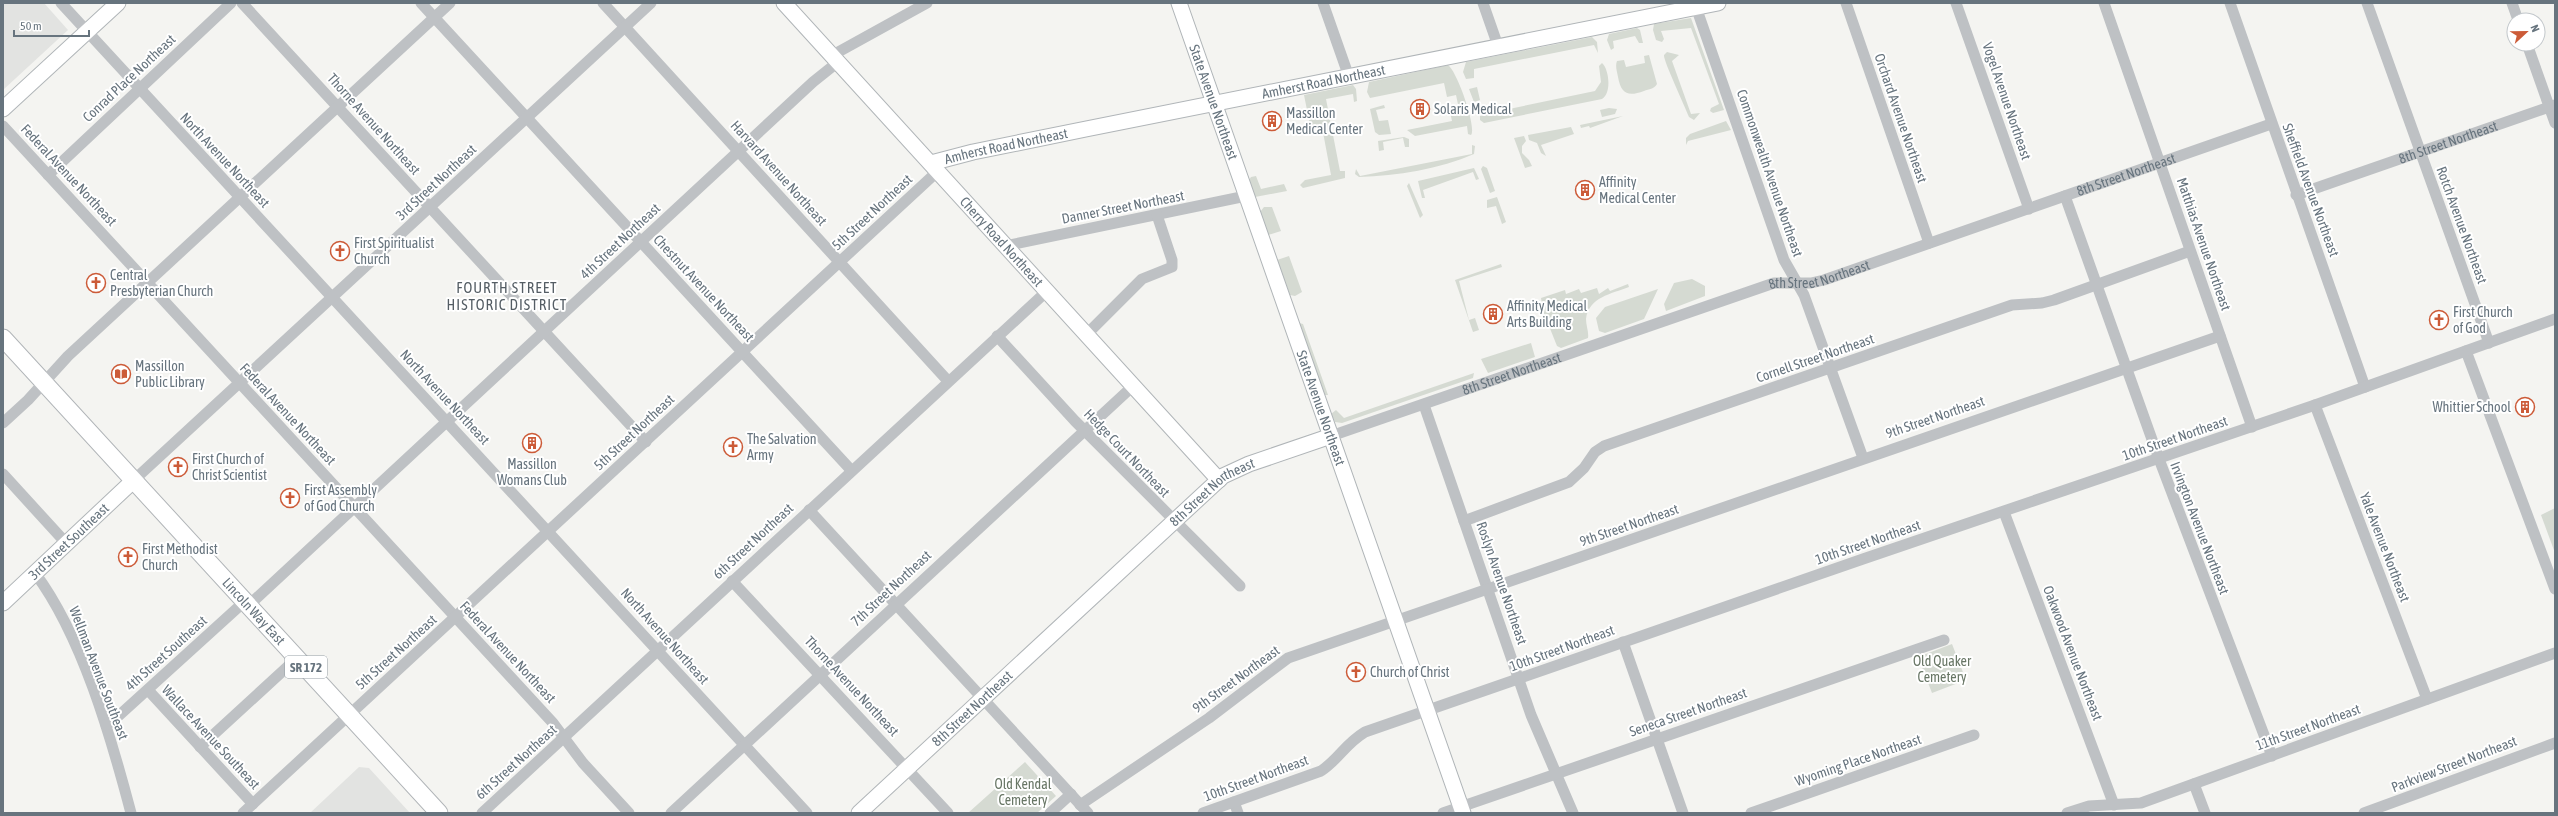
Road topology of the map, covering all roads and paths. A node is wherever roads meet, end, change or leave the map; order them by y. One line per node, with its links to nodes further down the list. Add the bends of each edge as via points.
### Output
1 (61, 3): 24 (street, North Avenue Northeast)
2 (118, 3): 24 (street)
3 (231, 3): 29 (street, Conrad Place Northeast)
4 (242, 3): 31 (street, Thorne Avenue Northeast)
5 (421, 3): 22 (street, Chestnut Avenue Northeast)
6 (450, 3): 22 (street)
7 (603, 3): 23 (street, Harvard Avenue Northeast)
8 (651, 3): 23 (street, 3rd Street Northeast)
9 (784, 3): 27 (street, Cherry Road Northeast)
10 (927, 3): 27 (street, 4th Street Northeast)
11 (1180, 3): 30 (street, State Avenue Northeast)
12 (1323, 3): 28 (street)
13 (1483, 3): 25 (street)
14 (1718, 3): 20 (street, Amherst Road Northeast)
15 (1846, 3): 51 (street, Orchard Avenue Northeast)
16 (1956, 3): 48 (street, Vogel Avenue Northeast)
17 (2104, 3): 40 (street, Matthias Avenue Northeast)
18 (2230, 3): 36 (street, Sheffield Avenue Northeast)
19 (2367, 3): 39 (street, Rotch Avenue Northeast)
20 (1696, 7): 21 (street, Amherst Road Northeast); 56 (street, Commonwealth Avenue Northeast, via 1784,260)
21 (1663, 8): 25 (street, Amherst Road Northeast)
22 (435, 18): 31 (street); 34 (street, Chestnut Avenue Northeast)
23 (626, 27): 34 (street, 3rd Street Northeast); 38 (street, Harvard Avenue Northeast)
24 (87, 31): 29 (street, North Avenue Northeast); 33 (street)
25 (1498, 46): 28 (street, Amherst Road Northeast)
26 (2530, 52): 32 (street)
27 (834, 59): 38 (street, 4th Street Northeast); 41 (street, Cherry Road Northeast)
28 (1349, 77): 30 (street, Amherst Road Northeast)
29 (140, 89): 42 (street, Conrad Place Northeast); 46 (street, North Avenue Northeast)
30 (1214, 105): 41 (street, Amherst Road Northeast, via 973,152); 44 (street, State Avenue Northeast)
31 (338, 106): 46 (street); 47 (street, Thorne Avenue Northeast)
32 (2552, 106): 35 (street); 39 (street, 8th Street Northeast)
33 (3, 109)
34 (527, 118): 47 (street, 3rd Street Northeast); 50 (street, Chestnut Avenue Northeast)
35 (2555, 123)
36 (2271, 124): 40 (street, 8th Street Northeast); 43 (street, Sheffield Avenue Northeast)
37 (3, 126): 42 (street, Federal Avenue Northeast)
38 (739, 151): 50 (street, 4th Street Northeast); 54 (street, Harvard Avenue Northeast)
39 (2420, 152): 43 (street, 8th Street Northeast); 66 (street, Rotch Avenue Northeast)
40 (2160, 163): 45 (street, 8th Street Northeast); 53 (street, Matthias Avenue Northeast)
41 (935, 167): 52 (street, Cherry Road Northeast); 54 (street, 5th Street Northeast)
42 (48, 175): 55 (street, Federal Avenue Northeast)
43 (2296, 195): 75 (street, Sheffield Avenue Northeast)
44 (1246, 196): 49 (street, Danner Street Northeast); 82 (street, State Avenue Northeast)
45 (2065, 196): 48 (street, 8th Street Northeast); 57 (street, Irvington Avenue Northeast)
46 (240, 198): 55 (street); 59 (street, North Avenue Northeast)
47 (430, 208): 59 (street, 3rd Street Northeast); 61 (street, Thorne Avenue Northeast)
48 (2028, 209): 51 (street, 8th Street Northeast)
49 (1157, 215): 52 (street, Danner Street Northeast); 62 (street, via 1172,267 1142,279)
50 (641, 242): 61 (street, 4th Street Northeast); 68 (street, Chestnut Avenue Northeast)
51 (1929, 243): 56 (street, 8th Street Northeast, via 1824,280 1811,283)
52 (1005, 246): 58 (street, Cherry Road Northeast)
53 (2190, 252): 57 (street, Cornell Street Northeast); 64 (street, Matthias Avenue Northeast)
54 (840, 263): 68 (street, 5th Street Northeast); 71 (street, Harvard Avenue Northeast)
55 (147, 282): 72 (street, via 68,356); 73 (street, Federal Avenue Northeast)
56 (1796, 282): 69 (street, Commonwealth Avenue Northeast, via 1804,295); 76 (street, 8th Street Northeast, via 1774,283)
57 (2096, 285): 69 (street, Cornell Street Northeast, via 2042,303 2012,305); 70 (street, Irvington Avenue Northeast)
58 (1046, 292): 62 (street, Cherry Road Northeast); 63 (street, 6th Street Northeast)
59 (332, 298): 73 (street, 3rd Street Northeast); 78 (street, North Avenue Northeast)
60 (2555, 319): 66 (street, 10th Street Northeast)
61 (545, 331): 78 (street, 4th Street Northeast); 83 (street, Thorne Avenue Northeast)
62 (1086, 335): 74 (street, Cherry Road Northeast)
63 (997, 336): 71 (street, 6th Street Northeast); 81 (street, Hedge Court Northeast)
64 (2220, 336): 70 (street, 9th Street Northeast); 80 (street, Matthias Avenue Northeast)
65 (3, 338): 72 (main road, Lincoln Way East / SR 172)
66 (2489, 343): 67 (street, 10th Street Northeast)
67 (2466, 351): 75 (street, 10th Street Northeast); 101 (street)
68 (743, 353): 83 (street, 5th Street Northeast); 86 (street, Chestnut Avenue Northeast)
69 (1831, 368): 84 (street, Commonwealth Avenue Northeast); 93 (street, Cornell Street Northeast, via 1604,446 1595,452 1584,468 1569,482)
70 (2125, 368): 84 (street, 9th Street Northeast); 85 (street, Irvington Avenue Northeast)
71 (948, 381): 86 (street, 6th Street Northeast)
72 (44, 383): 79 (street); 88 (main road, Lincoln Way East / SR 172)
73 (240, 383): 88 (street, 3rd Street Northeast); 90 (street, Federal Avenue Northeast)
74 (1133, 386): 81 (street, 7th Street Northeast); 89 (street, Cherry Road Northeast)
75 (2365, 387): 77 (street, 10th Street Northeast)
76 (1424, 405): 82 (street, 8th Street Northeast); 93 (street, Roslyn Avenue Northeast)
77 (2315, 405): 80 (street, 10th Street Northeast); 116 (street, Yale Avenue Northeast)
78 (448, 422): 90 (street, 4th Street Northeast); 95 (street, North Avenue Northeast)
79 (3, 423)
80 (2252, 427): 85 (street, 10th Street Northeast)
81 (1085, 429): 94 (street, Hedge Court Northeast); 104 (street, 7th Street Northeast)
82 (1331, 436): 89 (street, 8th Street Northeast, via 1249,464); 106 (street, State Avenue Northeast)
83 (646, 442): 95 (street, 5th Street Northeast)
84 (1862, 458): 100 (street, 9th Street Northeast)
85 (2158, 459): 92 (street, 10th Street Northeast); 126 (street, Irvington Avenue Northeast)
86 (851, 470): 91 (street, 6th Street Northeast)
87 (3, 474): 96 (street)
88 (134, 480): 96 (street, 3rd Street Southeast); 103 (main road, Lincoln Way East / SR 172)
89 (1219, 480): 94 (street, 8th Street Northeast)
90 (355, 508): 103 (street, 4th Street Northeast); 105 (street, Federal Avenue Northeast)
91 (809, 510): 98 (street, 6th Street Northeast); 104 (street)
92 (2004, 512): 108 (street, 10th Street Northeast); 133 (street, Oakwood Avenue Northeast)
93 (1464, 521): 100 (street, Roslyn Avenue Northeast)
94 (1174, 522): 99 (street, Hedge Court Northeast, via 1189,533); 115 (street, 8th Street Northeast)
95 (549, 531): 105 (street, 5th Street Northeast); 109 (street, North Avenue Northeast)
96 (66, 543): 97 (street, 3rd Street Southeast)
97 (35, 572): 102 (street, 3rd Street Southeast); 119 (street, Wellman Avenue Southeast, via 58,608)
98 (732, 581): 109 (street, 6th Street Northeast); 112 (street, Thorne Avenue Northeast)
99 (1240, 586)
100 (1489, 589): 106 (street, 9th Street Northeast); 113 (street, Roslyn Avenue Northeast)
101 (2555, 589)
102 (4, 599)
103 (246, 604): 111 (main road, Lincoln Way East / SR 172); 114 (street, 4th Street Southeast)
104 (895, 604): 112 (street, 7th Street Northeast); 115 (street)
105 (456, 618): 118 (street, 5th Street Northeast); 121 (street, Federal Avenue Northeast)
106 (1396, 621): 117 (street, State Avenue Northeast); 134 (street, 9th Street Northeast, via 1288,658)
107 (1944, 640): 122 (street, Seneca Street Northeast)
108 (1624, 642): 113 (street, 10th Street Northeast); 122 (street)
109 (658, 650): 121 (street, 6th Street Northeast); 124 (street, North Avenue Northeast)
110 (2555, 653): 116 (street, 11th Street Northeast)
111 (297, 658): 118 (main road, Lincoln Way East / SR 172); 125 (street)
112 (820, 674): 124 (street, 7th Street Northeast); 127 (street, Thorne Avenue Northeast)
113 (1518, 679): 117 (street, 10th Street Northeast); 128 (street, Roslyn Avenue Northeast)
114 (148, 690): 119 (street, 4th Street Southeast); 125 (street, Wallace Avenue Southeast)
115 (983, 699): 127 (street, 8th Street Northeast); 130 (street)
116 (2427, 699): 126 (street, 11th Street Northeast)
117 (1427, 711): 131 (street, 10th Street Northeast, via 1365,732 1352,740 1333,762 1321,771); 135 (street, State Avenue Northeast)
118 (350, 714): 132 (street, 5th Street Northeast); 138 (main road, Lincoln Way East / SR 172)
119 (106, 726): 136 (street, Wellman Avenue Southeast)
120 (1974, 735): 151 (street, Wyoming Place Northeast)
121 (565, 738): 139 (street, 6th Street Northeast); 140 (street, Federal Avenue Northeast, via 583,763)
122 (1658, 738): 128 (street, Seneca Street Northeast); 150 (street)
123 (2555, 743): 154 (street, Parkview Street Northeast)
124 (744, 744): 141 (street, 7th Street Northeast); 142 (street, North Avenue Northeast)
125 (200, 746): 132 (street, Wallace Avenue Southeast)
126 (2272, 756): 129 (street, 11th Street Northeast)
127 (908, 768): 143 (street, 8th Street Northeast); 144 (street, Thorne Avenue Northeast)
128 (1556, 774): 135 (street, Seneca Street Northeast); 149 (street, Roslyn Avenue Northeast)
129 (2194, 784): 133 (street, 11th Street Northeast, via 2141,803); 153 (street)
130 (1071, 794): 134 (street); 145 (street)
131 (1234, 802): 146 (street, 10th Street Northeast); 147 (street)
132 (253, 804): 137 (street, 5th Street Northeast)
133 (2114, 805): 152 (street, 11th Street Northeast, via 2090,806)
134 (1084, 809)
135 (1462, 810): 148 (street, Seneca Street Northeast)
136 (131, 813)
137 (242, 813)
138 (439, 813)
139 (482, 813)
140 (629, 813)
141 (671, 813)
142 (806, 813)
143 (859, 813)
144 (948, 813)
145 (1050, 813)
146 (1203, 813)
147 (1238, 813)
148 (1443, 813)
149 (1573, 813)
150 (1683, 813)
151 (1751, 813)
152 (2067, 813)
153 (2205, 813)
154 (2364, 813)

